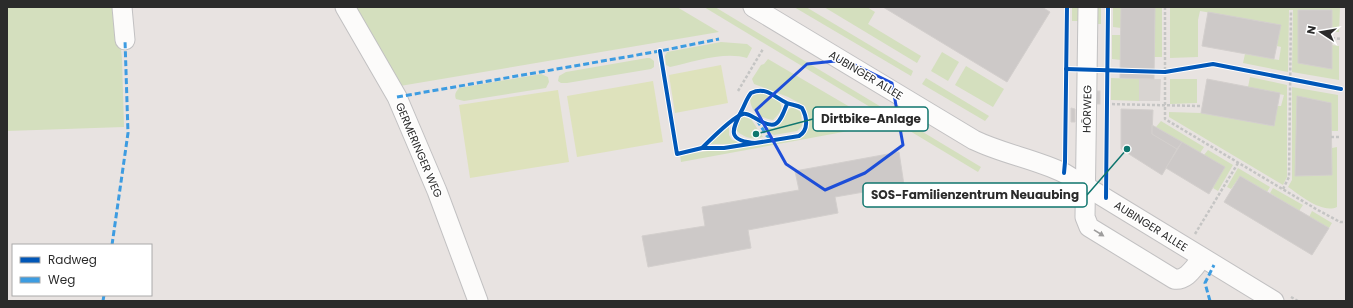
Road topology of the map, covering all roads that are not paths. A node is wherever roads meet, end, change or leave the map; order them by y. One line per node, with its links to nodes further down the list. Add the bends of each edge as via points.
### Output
1 (122, 7): 5 (street)
2 (345, 7): 8 (street, GERMERINGER WEG, via 396,97 437,191)
3 (753, 7): 6 (street, AUBINGER ALLEE, via 974,140 1052,167)
4 (1088, 7): 6 (street, HÖRWEG)
5 (126, 40)
6 (1086, 187): 7 (street, AUBINGER ALLEE); 7 (street, HÖRWEG, one-way to 7, via 1086,217 1089,227 1174,280 1185,278)
7 (1202, 258): 9 (street, AUBINGER ALLEE)
8 (478, 301)
9 (1274, 301)

